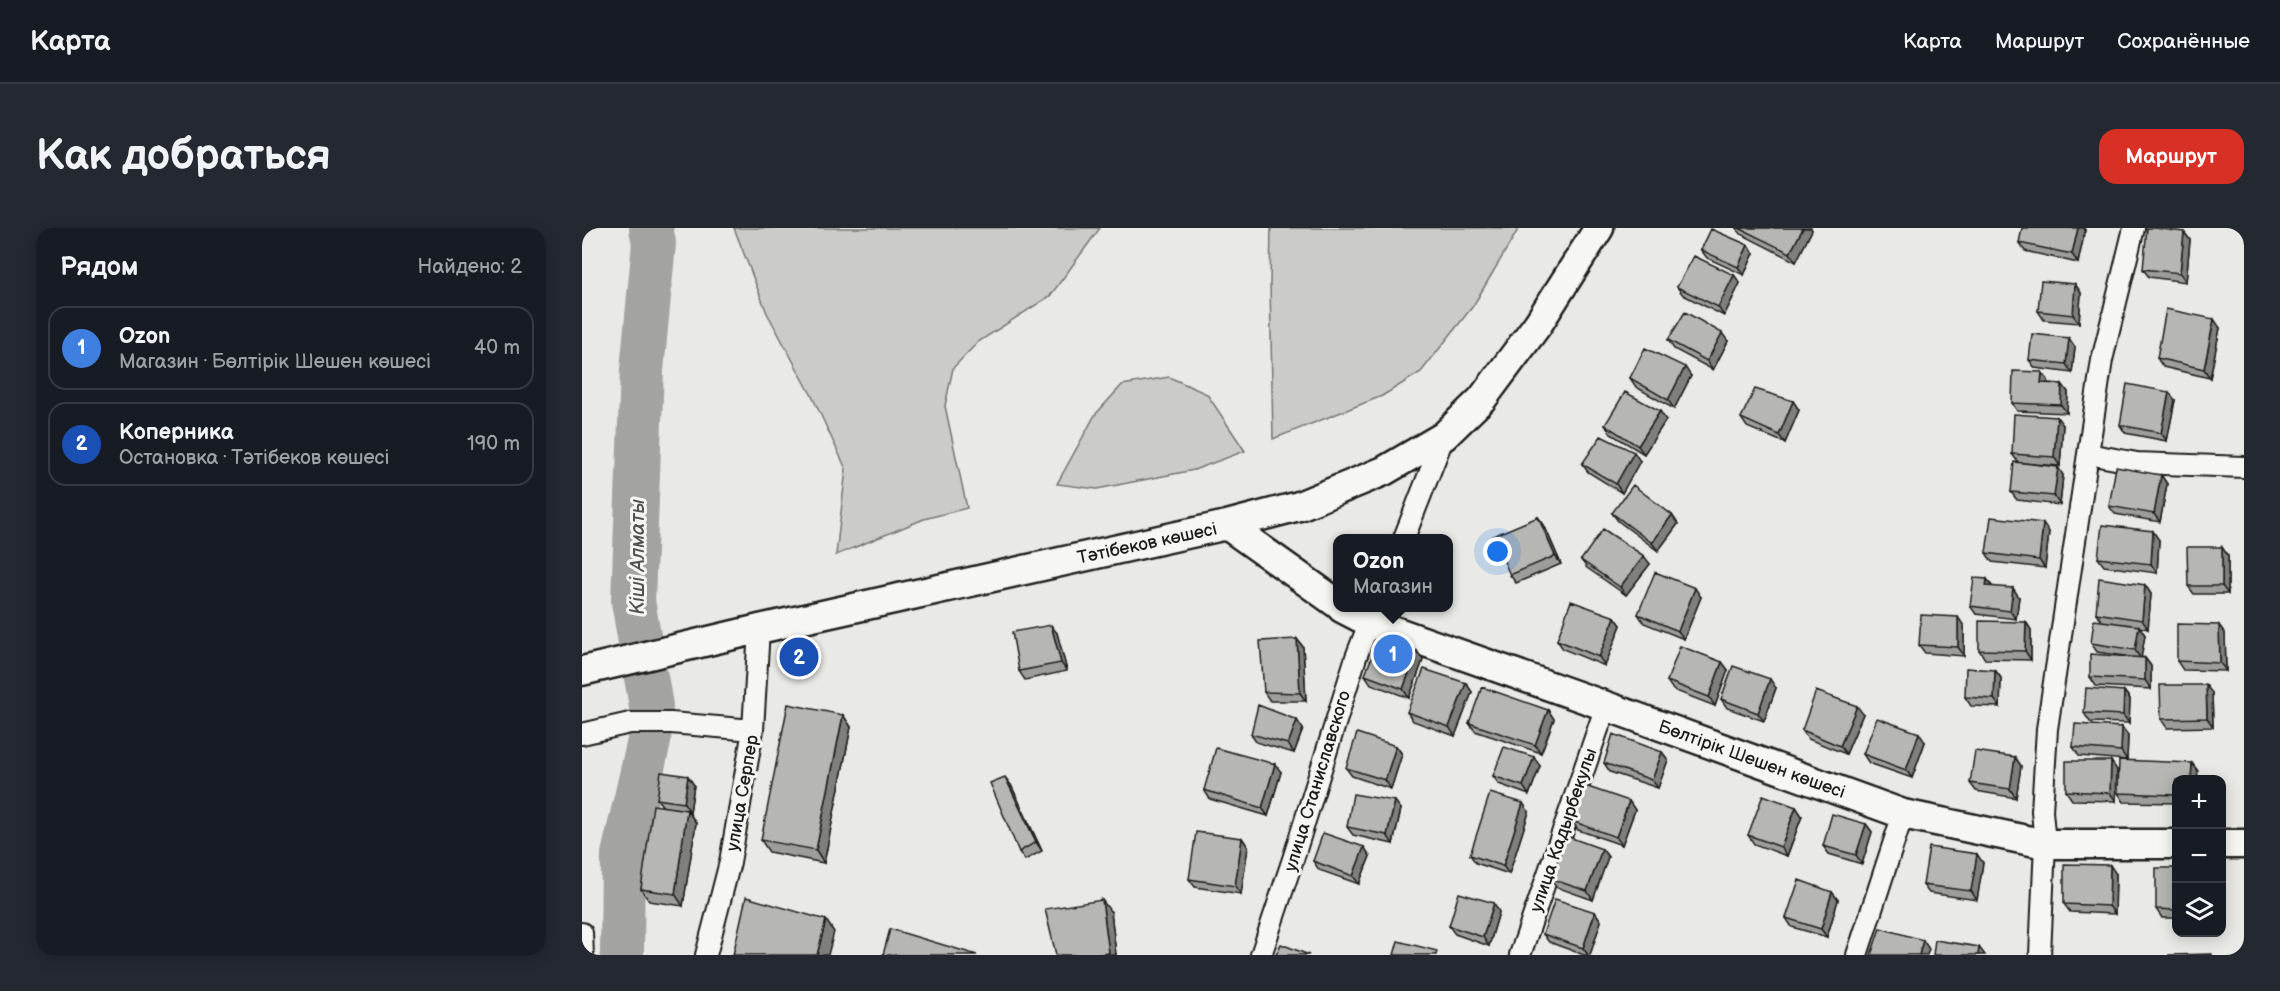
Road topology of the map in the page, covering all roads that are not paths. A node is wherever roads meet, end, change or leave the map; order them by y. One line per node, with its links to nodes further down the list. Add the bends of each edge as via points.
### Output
1 (1599, 228): 3 (main road, Тәтібеков көшесі, via 1538,324 1482,399)
2 (2134, 228): 4 (street, via 2102,360)
3 (1444, 436): 6 (main road, Тәтібеков көшесі, via 1384,471 1299,506); 7 (street)
4 (2088, 454): 5 (street, via 2137,463); 16 (street, via 2047,729 2042,811)
5 (2244, 468)
6 (1227, 525): 8 (main road); 10 (main road, Тәтібеков көшесі)
7 (1406, 534)
8 (1333, 600)
9 (1372, 615): 12 (main road, Бөлтірік Шешен көшесі); 23 (street, улица Станиславского)
10 (759, 629): 11 (main road, Тәтібеков көшесі); 13 (street, улица Серпер)
11 (582, 671)
12 (1606, 706): 15 (main road, Бөлтірік Шешен көшесі); 24 (street, улица Кадырбекулы)
13 (753, 730): 14 (street, via 630,723); 22 (street, улица Серпер, via 730,862)
14 (582, 734)
15 (1903, 814): 16 (main road, Бөлтірік Шешен көшесі); 25 (street)
16 (2045, 844): 17 (main road, Бөлтірік Шешен көшесі); 26 (street)
17 (2172, 844)
18 (2226, 844): 19 (main road)
19 (2244, 844)
20 (582, 933): 21 (street)
21 (583, 955)
22 (705, 955)
23 (1261, 955)
24 (1520, 955)
25 (1857, 955)
26 (2040, 955)

